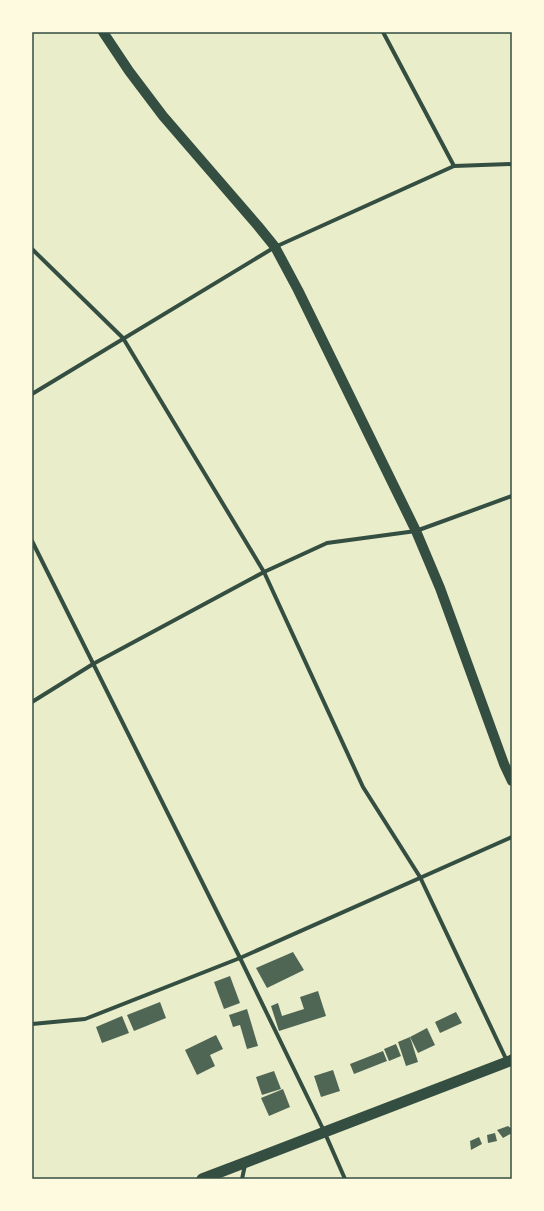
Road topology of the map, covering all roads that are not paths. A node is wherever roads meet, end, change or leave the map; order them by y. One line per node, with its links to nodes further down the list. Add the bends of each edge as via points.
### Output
1 (103, 32): 5 (main road, via 162,116)
2 (383, 32): 4 (street)
3 (512, 164): 4 (street)
4 (454, 166): 5 (street)
5 (275, 248): 7 (street); 10 (main road)
6 (32, 249): 7 (street)
7 (123, 338): 8 (street); 12 (street)
8 (32, 394)
9 (512, 496): 10 (street)
10 (416, 531): 12 (street, via 327,543); 15 (main road)
11 (32, 541): 13 (street)
12 (264, 572): 13 (street); 17 (street, via 362,787)
13 (94, 664): 14 (street); 18 (street)
14 (32, 702)
15 (512, 781)
16 (512, 837): 17 (street)
17 (420, 877): 18 (street); 20 (street)
18 (240, 958): 19 (street, via 85,1019); 21 (street)
19 (32, 1024)
20 (510, 1061): 21 (highway)
21 (324, 1131): 22 (highway); 25 (street)
22 (245, 1162): 23 (highway); 24 (street)
23 (202, 1179)
24 (242, 1179)
25 (345, 1179)

